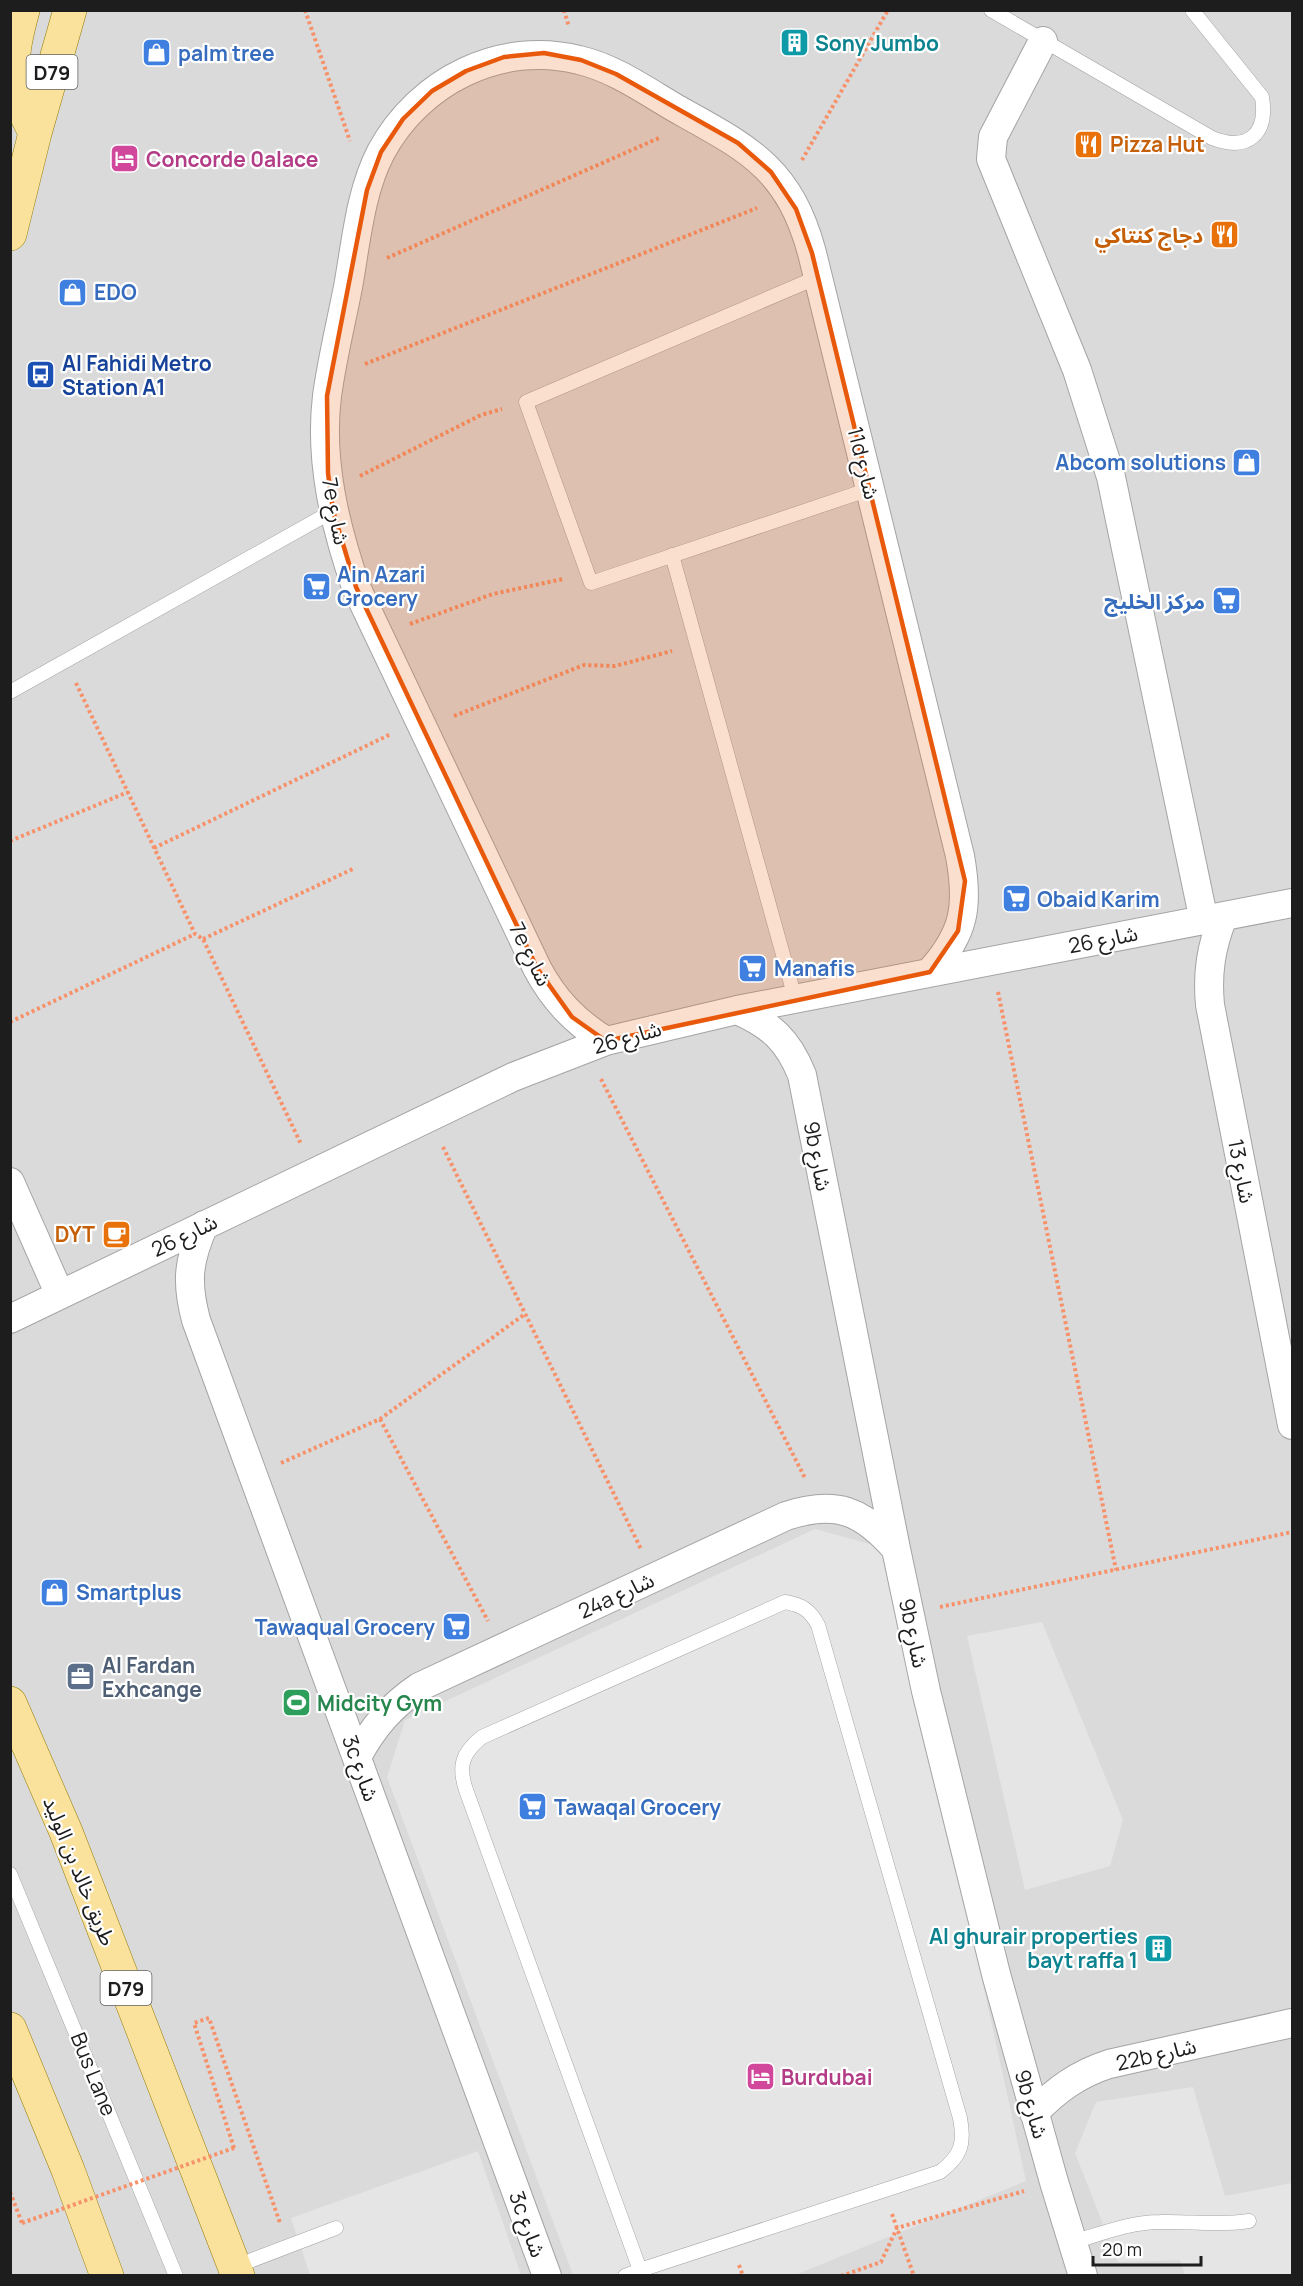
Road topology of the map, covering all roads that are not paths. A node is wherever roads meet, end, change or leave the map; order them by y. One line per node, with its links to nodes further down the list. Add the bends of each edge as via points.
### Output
1 (24, 10): 7 (main road, via 12,58 14,84)
2 (70, 10): 7 (main road, D79)
3 (991, 10): 5 (lane)
4 (1192, 10): 5 (lane, via 1262,97 1265,114 1259,130 1245,141 1228,145 1212,138)
5 (1043, 41): 15 (street, via 993,137 991,159 1077,370 1108,468)
6 (581, 60): 9 (street, 11d شارع, via 616,74 756,156 787,192 806,230); 11 (street, 7e شارع, via 544,53 504,57 466,70 432,91 403,119 381,152 366,190 327,396)
7 (35, 133): 8 (main road, D79)
8 (10, 234)
9 (818, 277): 10 (street, 11d شارع); 12 (lane, via 526,402 591,583)
10 (870, 489): 12 (lane); 16 (street, 11d شارع, via 965,881 958,931 947,953)
11 (332, 501): 13 (lane); 19 (street, 7e شارع, via 356,587 546,985)
12 (672, 555): 17 (lane)
13 (10, 692)
14 (1293, 903): 15 (street, شارع 26)
15 (1214, 919): 16 (street, شارع 26); 24 (street, شارع 13, via 1208,983 1210,1005)
16 (930, 972): 17 (street, شارع 26)
17 (795, 998): 18 (street, شارع 26)
18 (737, 1010): 19 (street, شارع 26); 25 (street, 9b شارع, via 754,1017 782,1038 802,1075)
19 (596, 1045): 21 (street, شارع 26, via 513,1077)
20 (10, 1182): 22 (street)
21 (204, 1225): 22 (street, شارع 26); 27 (street, 3c شارع, via 188,1272 189,1296)
22 (60, 1295): 23 (street, شارع 26)
23 (10, 1319)
24 (1293, 1425)
25 (896, 1549): 27 (street, 24a شارع, via 859,1516 835,1509 810,1509 786,1516 419,1687 399,1701 368,1736); 31 (street, 9b شارع, via 960,1833)
26 (10, 1703): 36 (main road, طريق خالد بن الوليد / D79, via 66,1832)
27 (357, 1757): 39 (street, 3c شارع)
28 (10, 1874): 38 (lane, Bus Lane)
29 (1293, 2023): 31 (street, 22b شارع, via 1088,2071 1059,2089)
30 (10, 2029): 37 (main road)
31 (1034, 2113): 34 (street, 9b شارع)
32 (1249, 2221): 34 (lane, via 1208,2225 1141,2223)
33 (336, 2228): 36 (lane)
34 (1072, 2242): 41 (street, 9b شارع)
35 (639, 2270): 35 (lane, via 466,1790 461,1775 463,1760 482,1737 785,1602 800,1605 812,1612 818,1625 963,2134 960,2149 940,2172); 40 (lane)
36 (236, 2271)
37 (107, 2276)
38 (176, 2276)
39 (547, 2276)
40 (625, 2276)
41 (1083, 2276)

